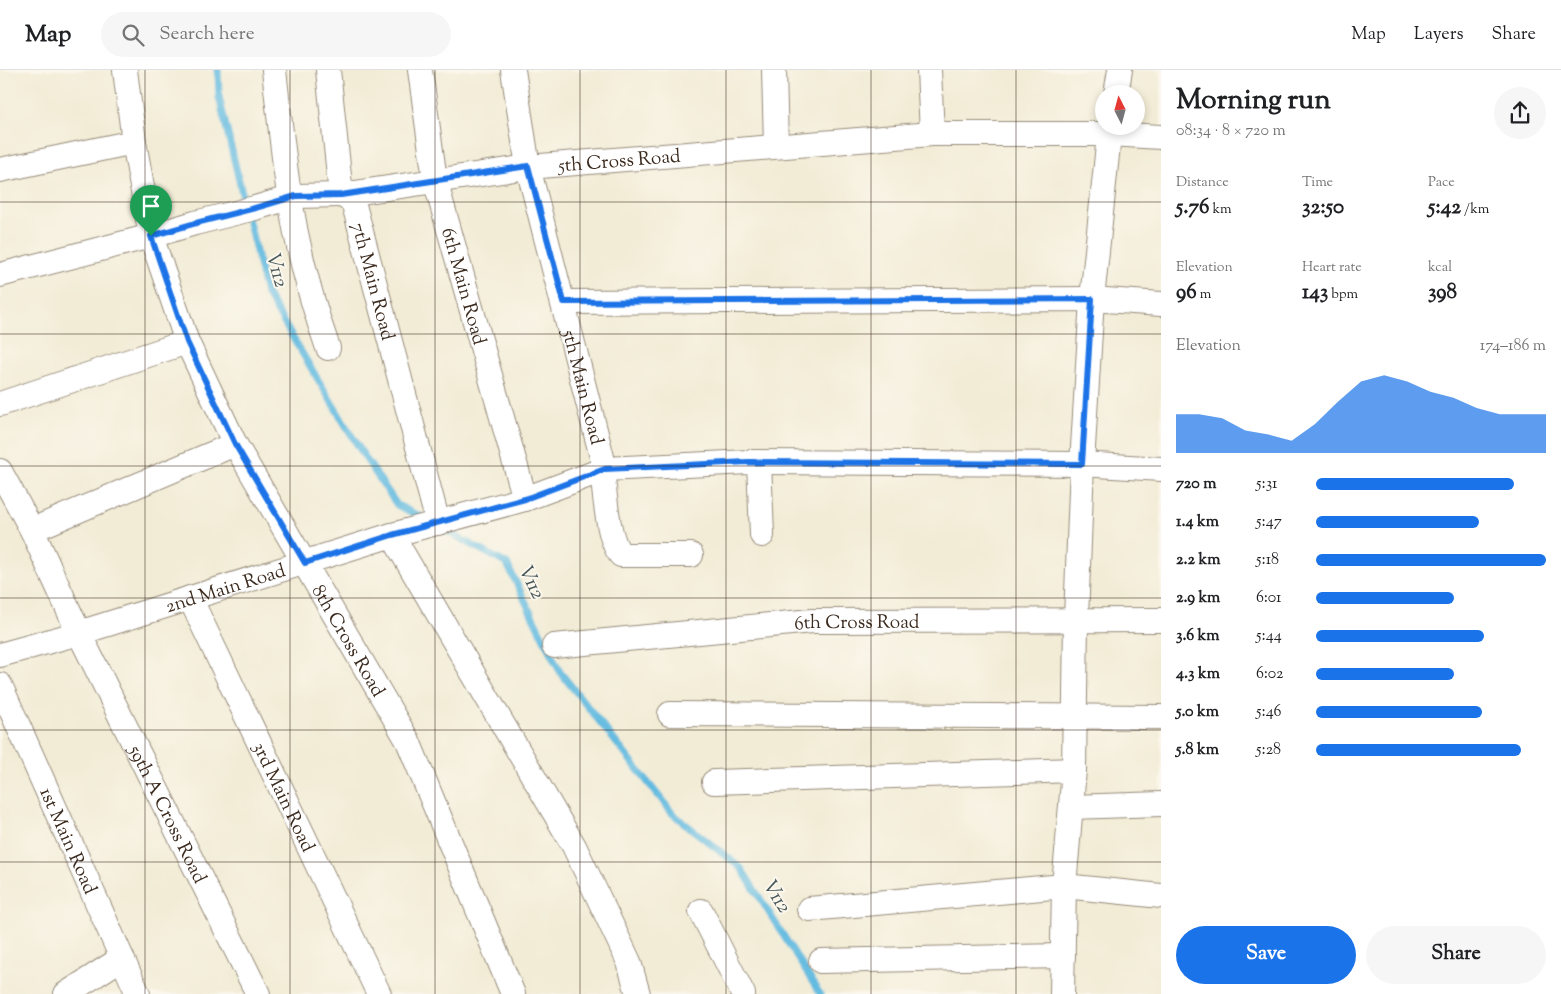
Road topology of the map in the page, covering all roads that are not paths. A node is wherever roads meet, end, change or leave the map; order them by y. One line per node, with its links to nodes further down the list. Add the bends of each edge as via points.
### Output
1 (125, 70): 15 (street, 8th Cross Road)
2 (274, 70): 21 (street)
3 (328, 70): 20 (street)
4 (420, 70): 19 (street, 6th Main Road)
5 (513, 70): 17 (street, 5th Main Road)
6 (774, 70): 16 (street)
7 (930, 70): 11 (street)
8 (1120, 70): 9 (street)
9 (1118, 85)
10 (1095, 130): 11 (street, 5th Cross Road)
11 (932, 134): 16 (street, 5th Cross Road)
12 (1145, 134): 14 (street, 5th Cross Road)
13 (1109, 135): 24 (street)
14 (1161, 136)
15 (134, 142): 18 (street); 22 (street, 8th Cross Road)
16 (776, 146): 17 (street, 5th Cross Road)
17 (528, 166): 19 (street, 5th Cross Road); 25 (street, 5th Main Road)
18 (0, 170)
19 (435, 180): 20 (street, 5th Cross Road); 36 (street, 6th Main Road)
20 (341, 195): 21 (street, 5th Cross Road); 37 (street, 7th Main Road, via 354,201 423,469)
21 (290, 198): 22 (street, 5th Cross Road); 28 (street, via 297,238)
22 (151, 236): 23 (street, 5th Cross Road); 27 (street, 8th Cross Road)
23 (0, 275)
24 (1092, 299): 25 (street); 26 (street); 32 (street)
25 (564, 302): 35 (street, 5th Main Road)
26 (1161, 304)
27 (187, 342): 29 (street); 30 (street, 8th Cross Road)
28 (328, 348)
29 (0, 404)
30 (235, 444): 38 (street); 42 (street, 8th Cross Road)
31 (758, 462): 32 (street, 2nd Main Road); 35 (street, 2nd Main Road); 40 (street)
32 (1082, 464): 33 (street, 2nd Main Road); 44 (street)
33 (1161, 469)
34 (0, 470): 38 (street, 59th A Cross Road)
35 (603, 470): 36 (street, 2nd Main Road); 41 (street, 5th Main Road, via 611,532 615,548 621,555)
36 (525, 499): 37 (street, 2nd Main Road)
37 (429, 525): 39 (street, 2nd Main Road)
38 (32, 530): 46 (street, 59th A Cross Road)
39 (392, 535): 42 (street, 2nd Main Road); 69 (street, via 574,846 629,962)
40 (762, 535)
41 (691, 555)
42 (305, 563): 43 (street, 2nd Main Road); 68 (street, 8th Cross Road, via 408,741)
43 (190, 598): 46 (street, 2nd Main Road); 67 (street, 3rd Main Road)
44 (1076, 619): 45 (street, 6th Cross Road); 47 (street, 6th Cross Road, via 812,621); 52 (street)
45 (1161, 620)
46 (79, 633): 48 (street, 2nd Main Road); 66 (street, 59th A Cross Road)
47 (554, 646)
48 (0, 654)
49 (0, 685): 62 (street, 1st Main Road)
50 (670, 714): 52 (street)
51 (1161, 717): 52 (street)
52 (1075, 718): 53 (street)
53 (1074, 770): 54 (street); 56 (street)
54 (714, 782)
55 (1161, 804): 56 (street)
56 (1071, 807): 57 (street)
57 (1064, 886): 58 (street); 59 (street); 61 (street)
58 (1161, 896)
59 (809, 909)
60 (701, 911): 70 (street)
61 (1063, 956): 63 (street); 71 (street)
62 (122, 958): 64 (street); 65 (street, 1st Main Road)
63 (821, 960)
64 (66, 994)
65 (138, 994)
66 (258, 994)
67 (379, 994)
68 (513, 994)
69 (638, 994)
70 (743, 994)
71 (1062, 994)

